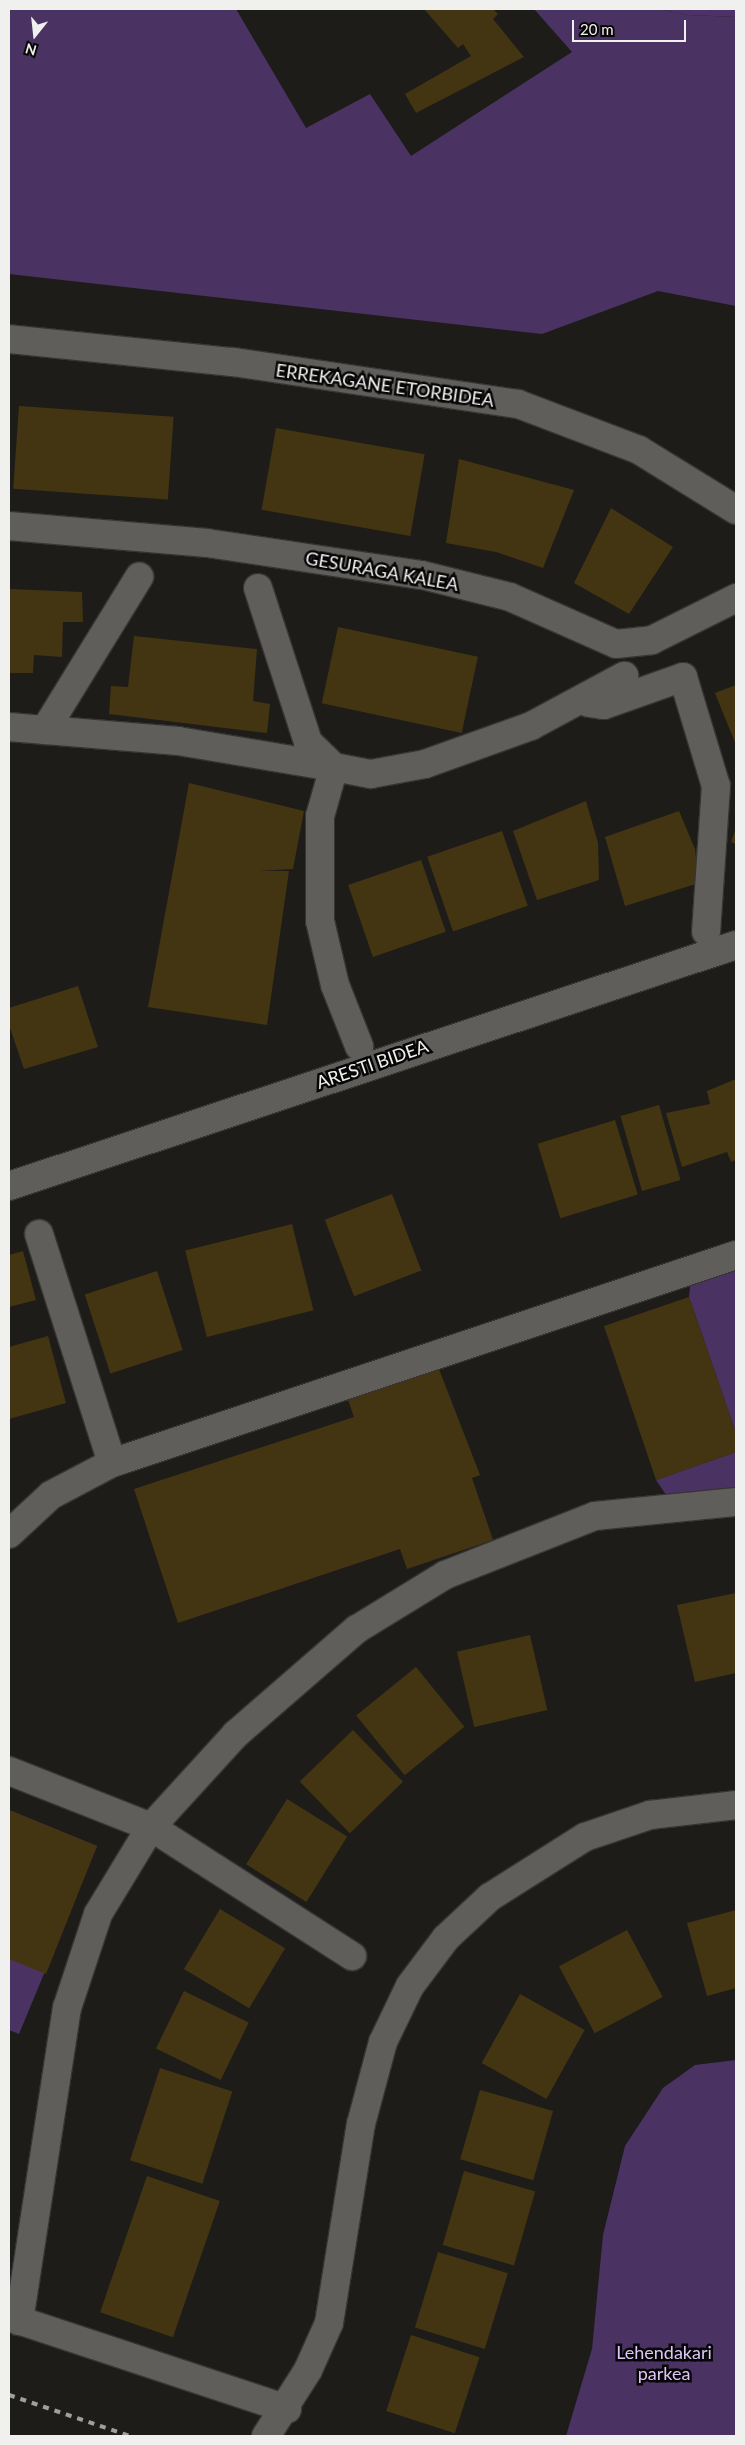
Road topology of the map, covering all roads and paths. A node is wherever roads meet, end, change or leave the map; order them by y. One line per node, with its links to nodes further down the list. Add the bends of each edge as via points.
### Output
1 (9, 339): 2 (street, ERREKAGANE ETORBIDEA, via 233,362 518,404 639,450)
2 (736, 510)
3 (9, 526): 6 (street, GESURAGA KALEA, via 207,543 422,575 510,597 616,644 652,640)
4 (139, 576): 10 (street)
5 (258, 588): 11 (street, via 308,742)
6 (736, 598)
7 (624, 676): 8 (street)
8 (578, 701): 11 (street, via 532,726 425,764 371,774); 12 (street, via 604,705 683,677 716,786)
9 (9, 727): 10 (street)
10 (45, 730): 11 (street, via 178,741)
11 (334, 767): 14 (street, via 320,816 320,921 335,985)
12 (706, 932)
13 (736, 945): 15 (street, ARESTI BIDEA)
14 (359, 1046)
15 (9, 1186)
16 (39, 1234): 18 (street)
17 (736, 1255): 18 (street)
18 (112, 1463): 20 (street, via 51,1495)
19 (736, 1502): 23 (street, via 595,1516 445,1575 357,1629 236,1734)
20 (9, 1534)
21 (9, 1771): 23 (street)
22 (736, 1806): 26 (street, via 650,1815 585,1837 490,1897 446,1938 422,1970 383,2042 361,2124 329,2323)
23 (151, 1827): 24 (street); 25 (street, via 98,1914 66,2008)
24 (352, 1956)
25 (14, 2319): 26 (street)
26 (287, 2409): 27 (street)
27 (266, 2436)

